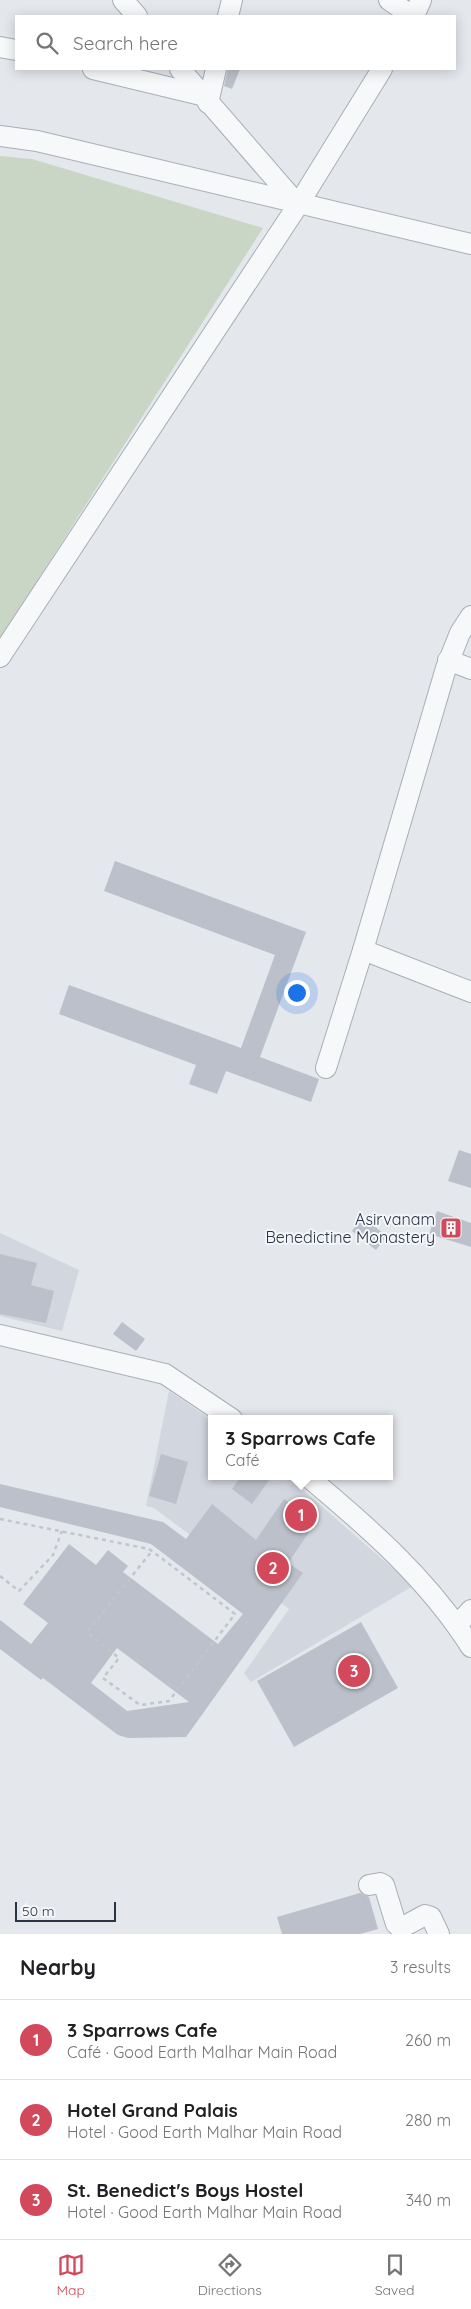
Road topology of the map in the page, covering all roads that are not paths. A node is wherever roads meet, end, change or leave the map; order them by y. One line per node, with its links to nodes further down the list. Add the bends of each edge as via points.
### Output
1 (123, 0): 5 (street)
2 (232, 0): 6 (street)
3 (389, 0): 7 (street)
4 (421, 0): 8 (street)
5 (136, 15)
6 (228, 15)
7 (412, 15)
8 (414, 15)
9 (0, 46): 10 (street)
10 (15, 50)
11 (97, 70): 15 (street)
12 (181, 70): 15 (street)
13 (216, 70): 15 (street)
14 (381, 70): 17 (street)
15 (204, 99): 17 (street)
16 (0, 136): 17 (street, via 37,141)
17 (298, 205): 18 (street); 20 (street)
18 (471, 244)
19 (471, 616): 21 (street)
20 (0, 657)
21 (448, 660): 22 (street); 23 (street)
22 (471, 669)
23 (363, 950): 24 (street); 25 (street)
24 (471, 992)
25 (326, 1068)
26 (0, 1335): 27 (street, via 165,1374)
27 (226, 1415)
28 (312, 1480): 30 (street, via 373,1532 422,1581)
29 (471, 1610): 30 (street)
30 (457, 1625): 31 (street)
31 (471, 1647)
32 (369, 1885): 33 (street, via 380,1882 384,1885 400,1928 425,1915 431,1917)
33 (439, 1934)

